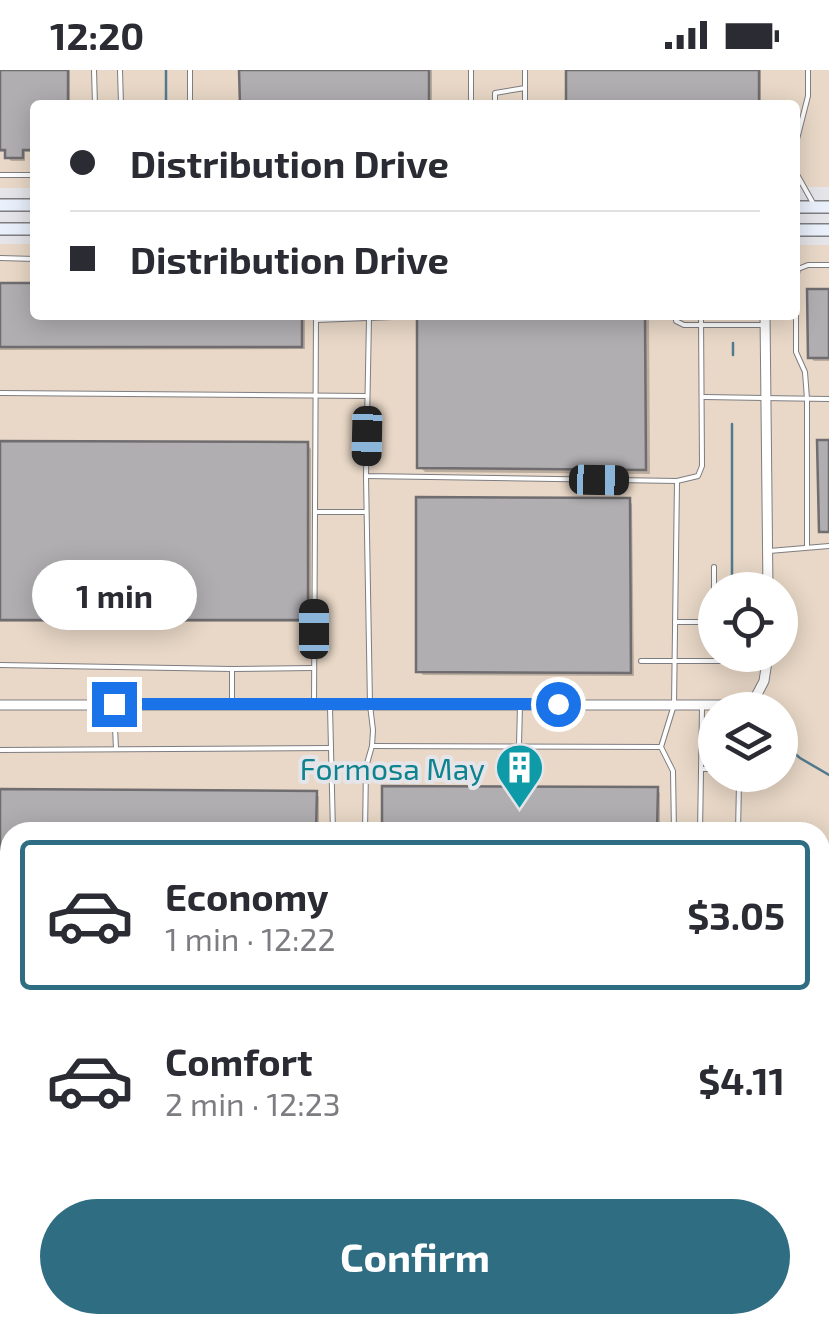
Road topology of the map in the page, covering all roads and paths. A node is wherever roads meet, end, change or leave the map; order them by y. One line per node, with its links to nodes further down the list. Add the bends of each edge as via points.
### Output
1 (94, 70): 8 (lane)
2 (120, 70): 9 (lane)
3 (190, 70): 10 (lane)
4 (471, 70): 11 (lane)
5 (525, 70): 7 (lane)
6 (808, 70): 14 (lane)
7 (525, 88): 12 (lane, via 495,93); 13 (lane)
8 (94, 100)
9 (121, 100)
10 (190, 100)
11 (470, 100)
12 (496, 100)
13 (525, 100)
14 (800, 127)
15 (30, 175): 16 (lane)
16 (0, 176)
17 (800, 180): 21 (lane)
18 (0, 205): 19 (main road)
19 (30, 205)
20 (800, 207): 21 (main road)
21 (815, 207): 22 (main road)
22 (829, 207)
23 (0, 229): 24 (main road)
24 (30, 229)
25 (800, 230): 26 (main road)
26 (829, 230)
27 (0, 258): 28 (lane)
28 (30, 259)
29 (829, 265): 30 (lane)
30 (800, 267)
31 (316, 320): 41 (lane)
32 (369, 320): 42 (lane)
33 (676, 320): 38 (lane)
34 (701, 320): 38 (lane)
35 (733, 320): 39 (lane)
36 (765, 320): 39 (lane); 45 (street)
37 (796, 320): 46 (lane)
38 (701, 325): 39 (lane); 43 (lane)
39 (733, 325)
40 (0, 393): 41 (lane)
41 (316, 396): 42 (lane); 49 (lane)
42 (368, 396): 47 (lane)
43 (702, 397): 45 (lane); 48 (lane, via 702,466 698,476)
44 (829, 398): 46 (lane)
45 (766, 399): 46 (lane); 53 (street)
46 (806, 399): 52 (lane)
47 (366, 476): 48 (lane); 50 (lane)
48 (677, 480): 57 (lane)
49 (315, 512): 50 (lane); 63 (lane)
50 (366, 512): 73 (lane)
51 (829, 546): 52 (lane)
52 (807, 547): 53 (lane)
53 (768, 551): 56 (street)
54 (714, 567): 55 (lane)
55 (714, 572)
56 (768, 572)
57 (675, 622): 58 (lane); 60 (lane)
58 (698, 622)
59 (641, 661): 60 (lane)
60 (674, 661): 61 (lane); 71 (lane)
61 (698, 661)
62 (0, 665): 64 (lane)
63 (314, 668): 64 (lane); 68 (lane)
64 (232, 669): 67 (lane)
65 (0, 704): 66 (street)
66 (114, 704): 67 (street); 78 (lane)
67 (232, 704): 68 (street)
68 (314, 704): 69 (street)
69 (330, 704): 73 (street); 77 (lane)
70 (520, 704): 71 (street); 73 (street); 74 (lane)
71 (674, 704): 72 (street); 76 (lane)
72 (698, 704)
73 (370, 705): 75 (lane)
74 (519, 745): 75 (lane); 76 (lane)
75 (372, 746): 83 (lane)
76 (661, 747): 84 (lane, via 673,771)
77 (330, 748): 78 (lane); 82 (lane)
78 (116, 749): 79 (lane)
79 (0, 750)
80 (702, 792): 85 (lane)
81 (738, 792): 86 (lane)
82 (333, 822)
83 (364, 822)
84 (674, 822)
85 (700, 822)
86 (738, 822)

